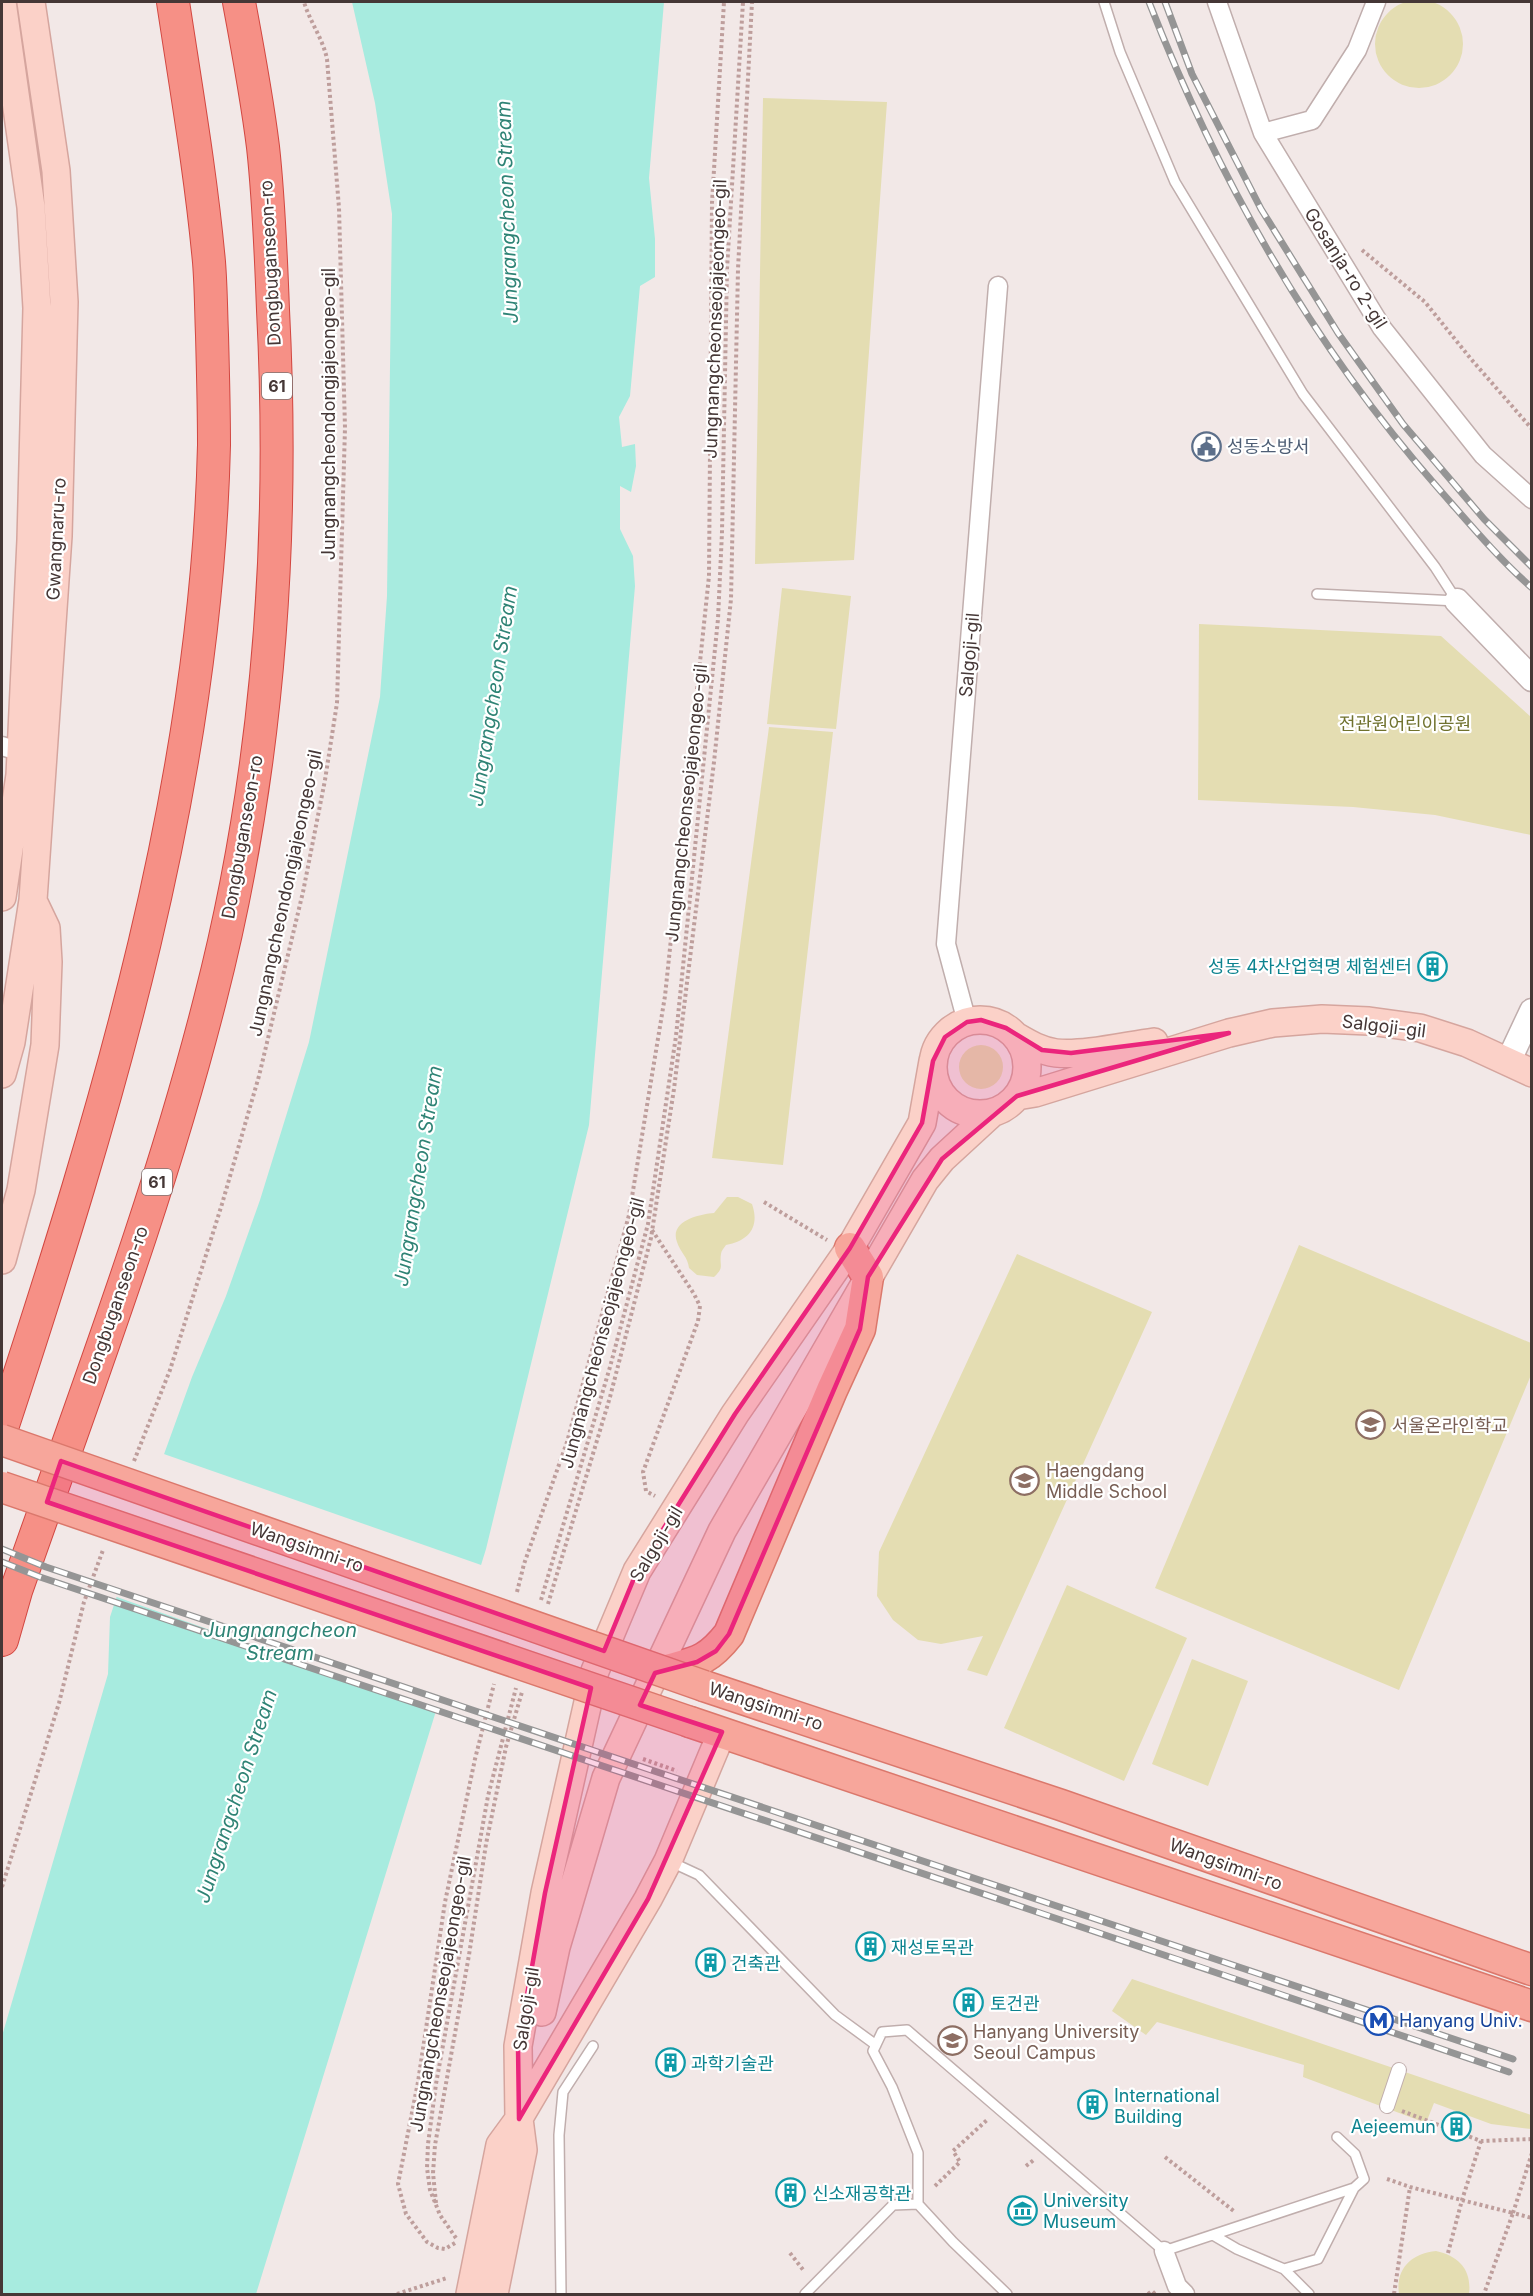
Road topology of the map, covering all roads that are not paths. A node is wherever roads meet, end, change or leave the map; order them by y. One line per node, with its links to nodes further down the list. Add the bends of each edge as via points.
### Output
1 (2, 2): 14 (main road, Gwangnaru-ro, via 31,207 37,308 31,540)
2 (31, 2): 16 (main road, Gwangnaru-ro, via 56,171 64,302 57,536)
3 (173, 2): 29 (highway, via 209,267 214,442 205,606 168,840 127,1014 68,1224)
4 (239, 2): 32 (highway, Dongbuganseon-ro / 61, via 263,148 278,399 273,605 254,782 211,997 180,1111)
5 (1104, 2): 12 (lane, via 1120,52 1175,182 1304,394 1435,567)
6 (1217, 2): 8 (street, Gosanja-ro 2-gil)
7 (1376, 2): 8 (street, via 1357,50 1312,120)
8 (1263, 133): 10 (street, Gosanja-ro 2-gil, via 1382,328 1483,455)
9 (998, 286): 18 (street, Salgoji-gil, via 946,944)
10 (1532, 499)
11 (1317, 594): 12 (lane)
12 (1457, 602): 13 (street)
13 (1532, 679)
14 (11, 749): 15 (main road, Gwangnaru-ro, via 20,775)
15 (2, 897)
16 (33, 900): 23 (main road, Gwangnaru-ro, via 11,1042); 27 (main road, via 46,928 45,1045 21,1190)
17 (1532, 1011): 22 (street)
18 (967, 1022): 20 (main road, via 994,1022); 21 (main road, via 945,1037)
19 (1229, 1033): 20 (main road, Salgoji-gil, via 1071,1053 1042,1050); 22 (main road, Salgoji-gil, via 1273,1023 1370,1021 1420,1028 1467,1043); 24 (main road, Salgoji-gil)
20 (1017, 1037): 24 (main road, via 1028,1066)
21 (933, 1062): 25 (main road, via 939,1091 949,1103 962,1111); 26 (main road, Salgoji-gil, via 922,1123)
22 (1520, 1068)
23 (2, 1074)
24 (1017, 1096): 25 (main road)
25 (992, 1113): 28 (main road, Salgoji-gil, via 925,1180)
26 (839, 1244): 28 (main road); 42 (main road, Salgoji-gil, via 637,1571 595,1671 545,1893 518,2046)
27 (2, 1260)
28 (868, 1277): 33 (main road, via 860,1329 729,1634 716,1651 697,1662); 42 (main road, Salgoji-gil, via 722,1531 606,1778 556,1947)
29 (2, 1428)
30 (2, 1440): 33 (main road, Wangsimni-ro, bridge)
31 (2, 1487): 34 (main road, Wangsimni-ro, bridge)
32 (2, 1640)
33 (663, 1671): 36 (main road, Wangsimni-ro, bridge)
34 (722, 1732): 35 (main road); 37 (main road, Wangsimni-ro)
35 (668, 1861): 38 (lane, via 699,1875 835,2015); 42 (main road)
36 (1532, 1970)
37 (1532, 2006)
38 (876, 2045): 45 (lane, via 873,2051 918,2153); 47 (lane, via 882,2032 906,2030)
39 (592, 2046): 51 (lane, via 563,2092 559,2135)
40 (1399, 2070): 41 (street)
41 (1387, 2106)
42 (519, 2120): 49 (main road, Salgoji-gil, via 500,2145); 50 (main road, Salgoji-gil, via 523,2150)
43 (1336, 2137): 44 (lane, via 1355,2154 1364,2179)
44 (1354, 2188): 46 (lane); 48 (lane, via 1318,2259)
45 (918, 2204): 52 (lane, via 893,2205); 53 (lane)
46 (1213, 2235): 47 (lane); 48 (lane)
47 (1164, 2251): 54 (street, via 1177,2286)
48 (1284, 2269): 55 (lane)
49 (461, 2286)
50 (494, 2295)
51 (561, 2295)
52 (805, 2295)
53 (1007, 2295)
54 (1185, 2295)
55 (1309, 2295)

